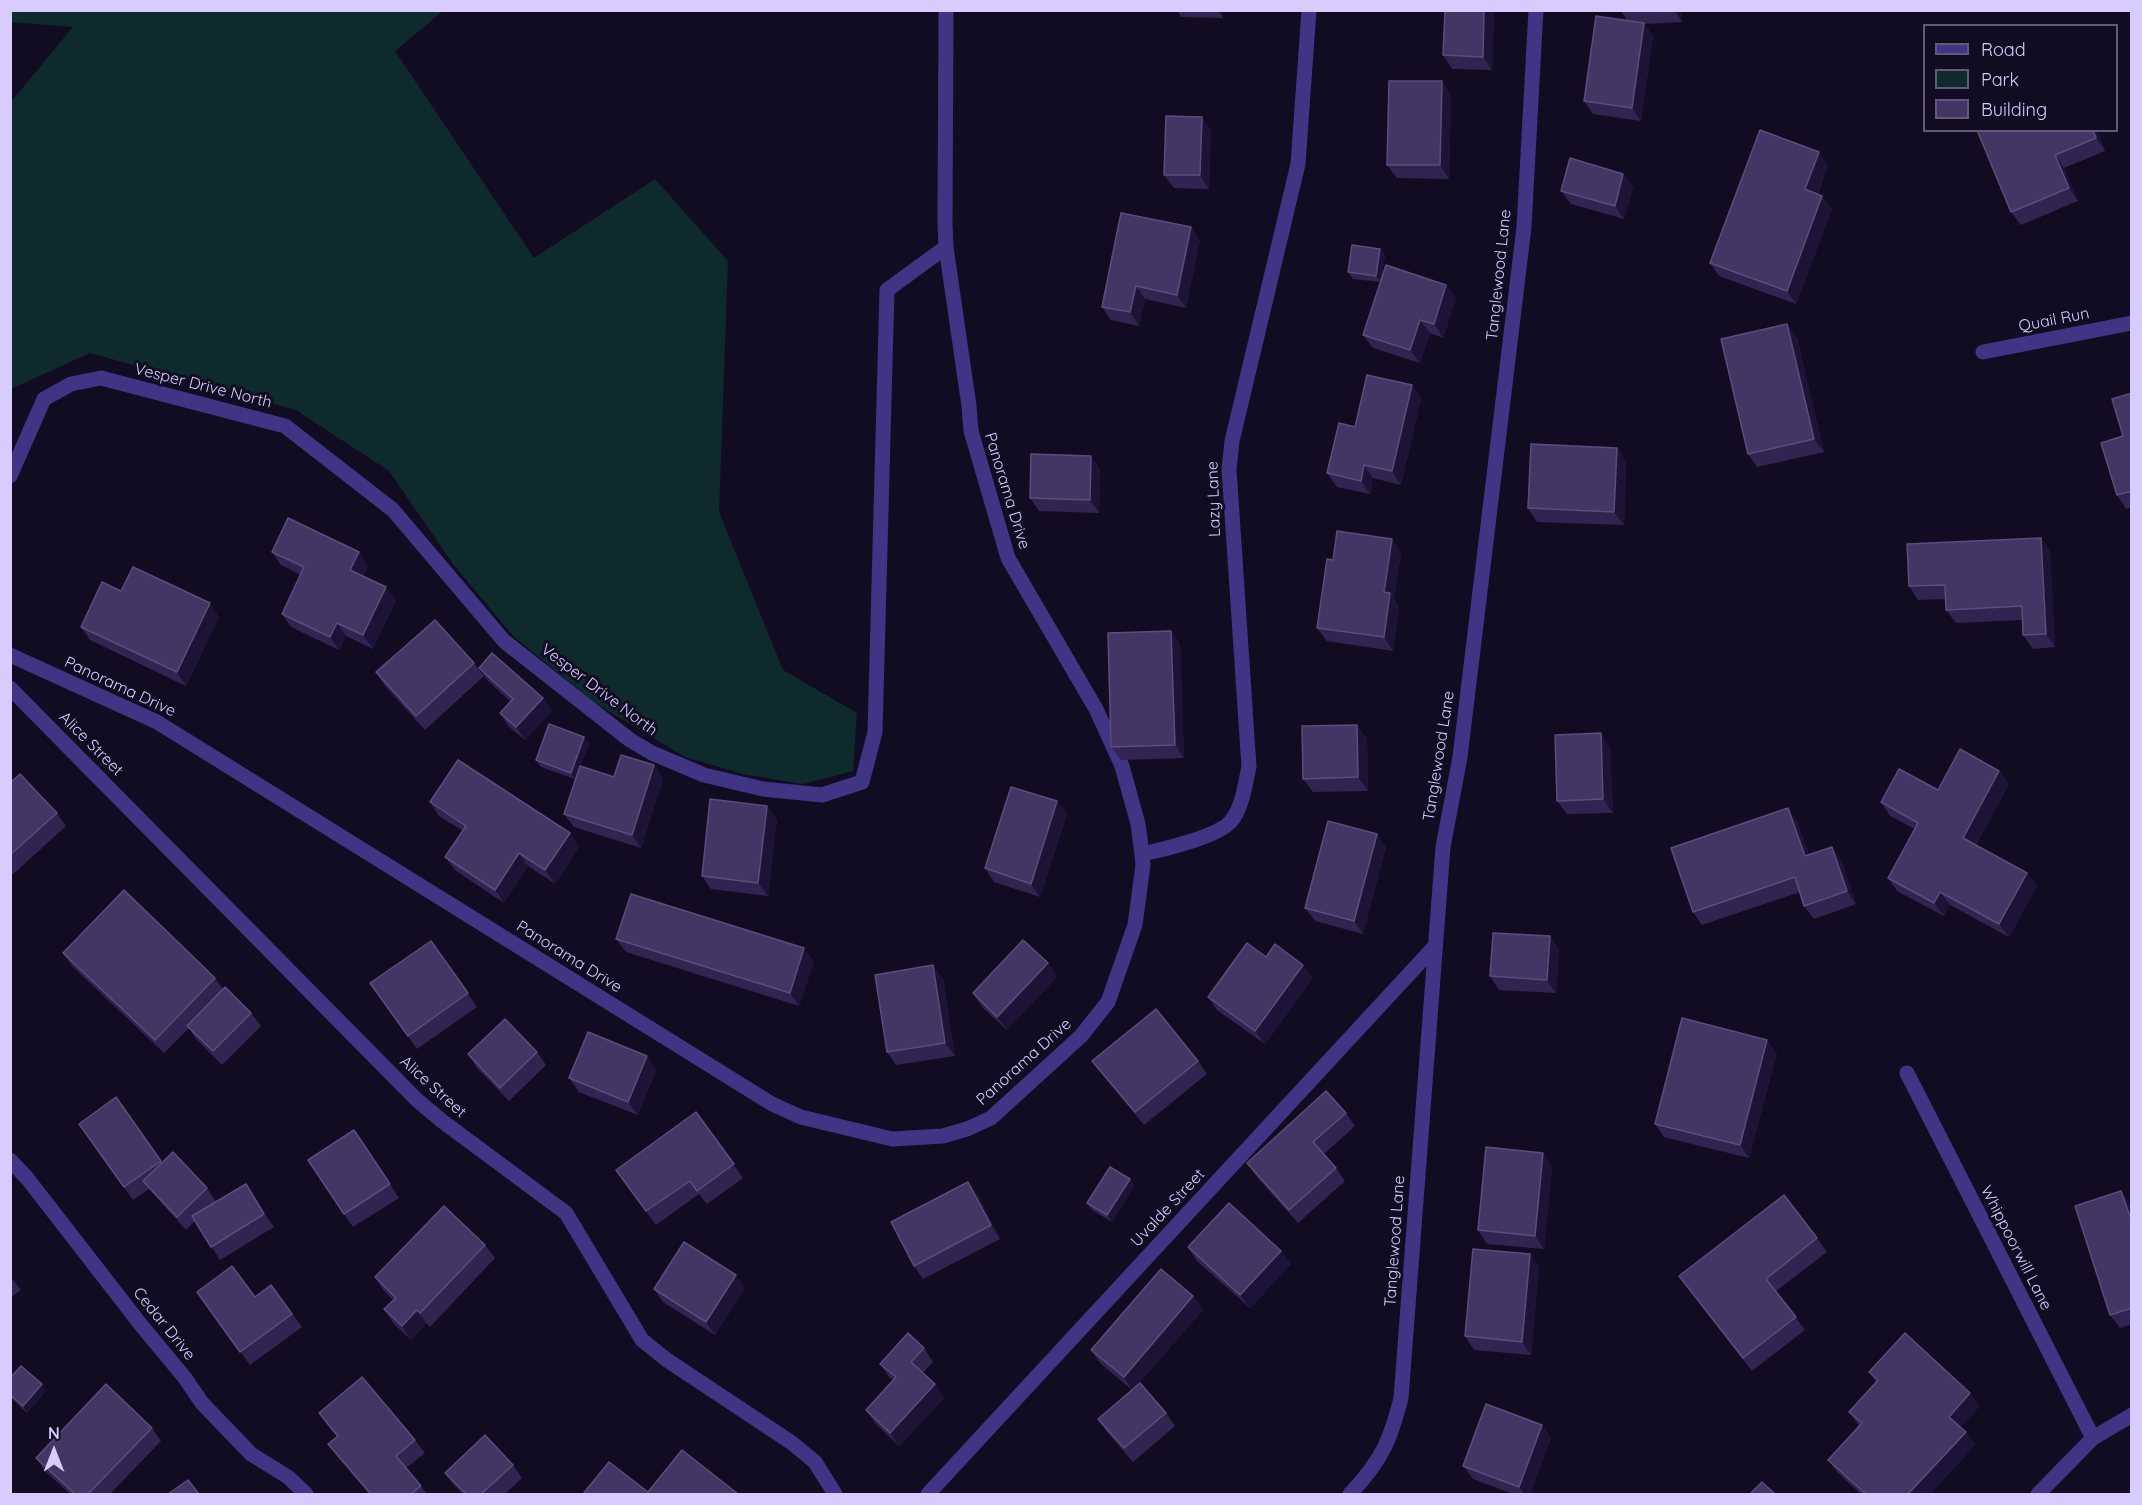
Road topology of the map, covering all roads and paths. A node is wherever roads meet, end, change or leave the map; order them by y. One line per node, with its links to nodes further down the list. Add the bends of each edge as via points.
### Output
1 (946, 10): 4 (street, Panorama Drive)
2 (1309, 10): 10 (street, Lazy Lane, via 1298,164 1232,441 1229,469 1249,767 1232,821 1218,832)
3 (1536, 10): 11 (street, Tanglewood Lane, via 1524,227 1460,757 1443,847)
4 (946, 247): 7 (street, Vesper Drive North, via 887,290 875,732 862,782 822,795 763,789 704,775 630,740 504,641 393,510 285,426 101,378 71,384 44,399); 10 (street, Panorama Drive, via 970,431 1008,558 1096,709 1122,766)
5 (2132, 323): 6 (street, Quail Run)
6 (1983, 352)
7 (10, 476)
8 (10, 656): 10 (street, Panorama Drive, via 157,722 772,1104 801,1117 892,1139 943,1136 991,1118 1082,1036 1108,1002 1135,925)
9 (10, 688): 17 (street, Alice Street, via 417,1100 566,1213 642,1340 792,1443 815,1462)
10 (1142, 854)
11 (1435, 946): 18 (street, Uvalde Street); 19 (street, Tanglewood Lane, via 1401,1398 1392,1433 1376,1465)
12 (1907, 1073): 15 (street, Whippoorwill Lane)
13 (10, 1160): 16 (street, Cedar Drive, via 202,1403 251,1454 288,1477)
14 (2132, 1415): 15 (street)
15 (2093, 1438): 20 (street)
16 (306, 1494)
17 (835, 1494)
18 (928, 1494)
19 (1350, 1494)
20 (2038, 1494)

